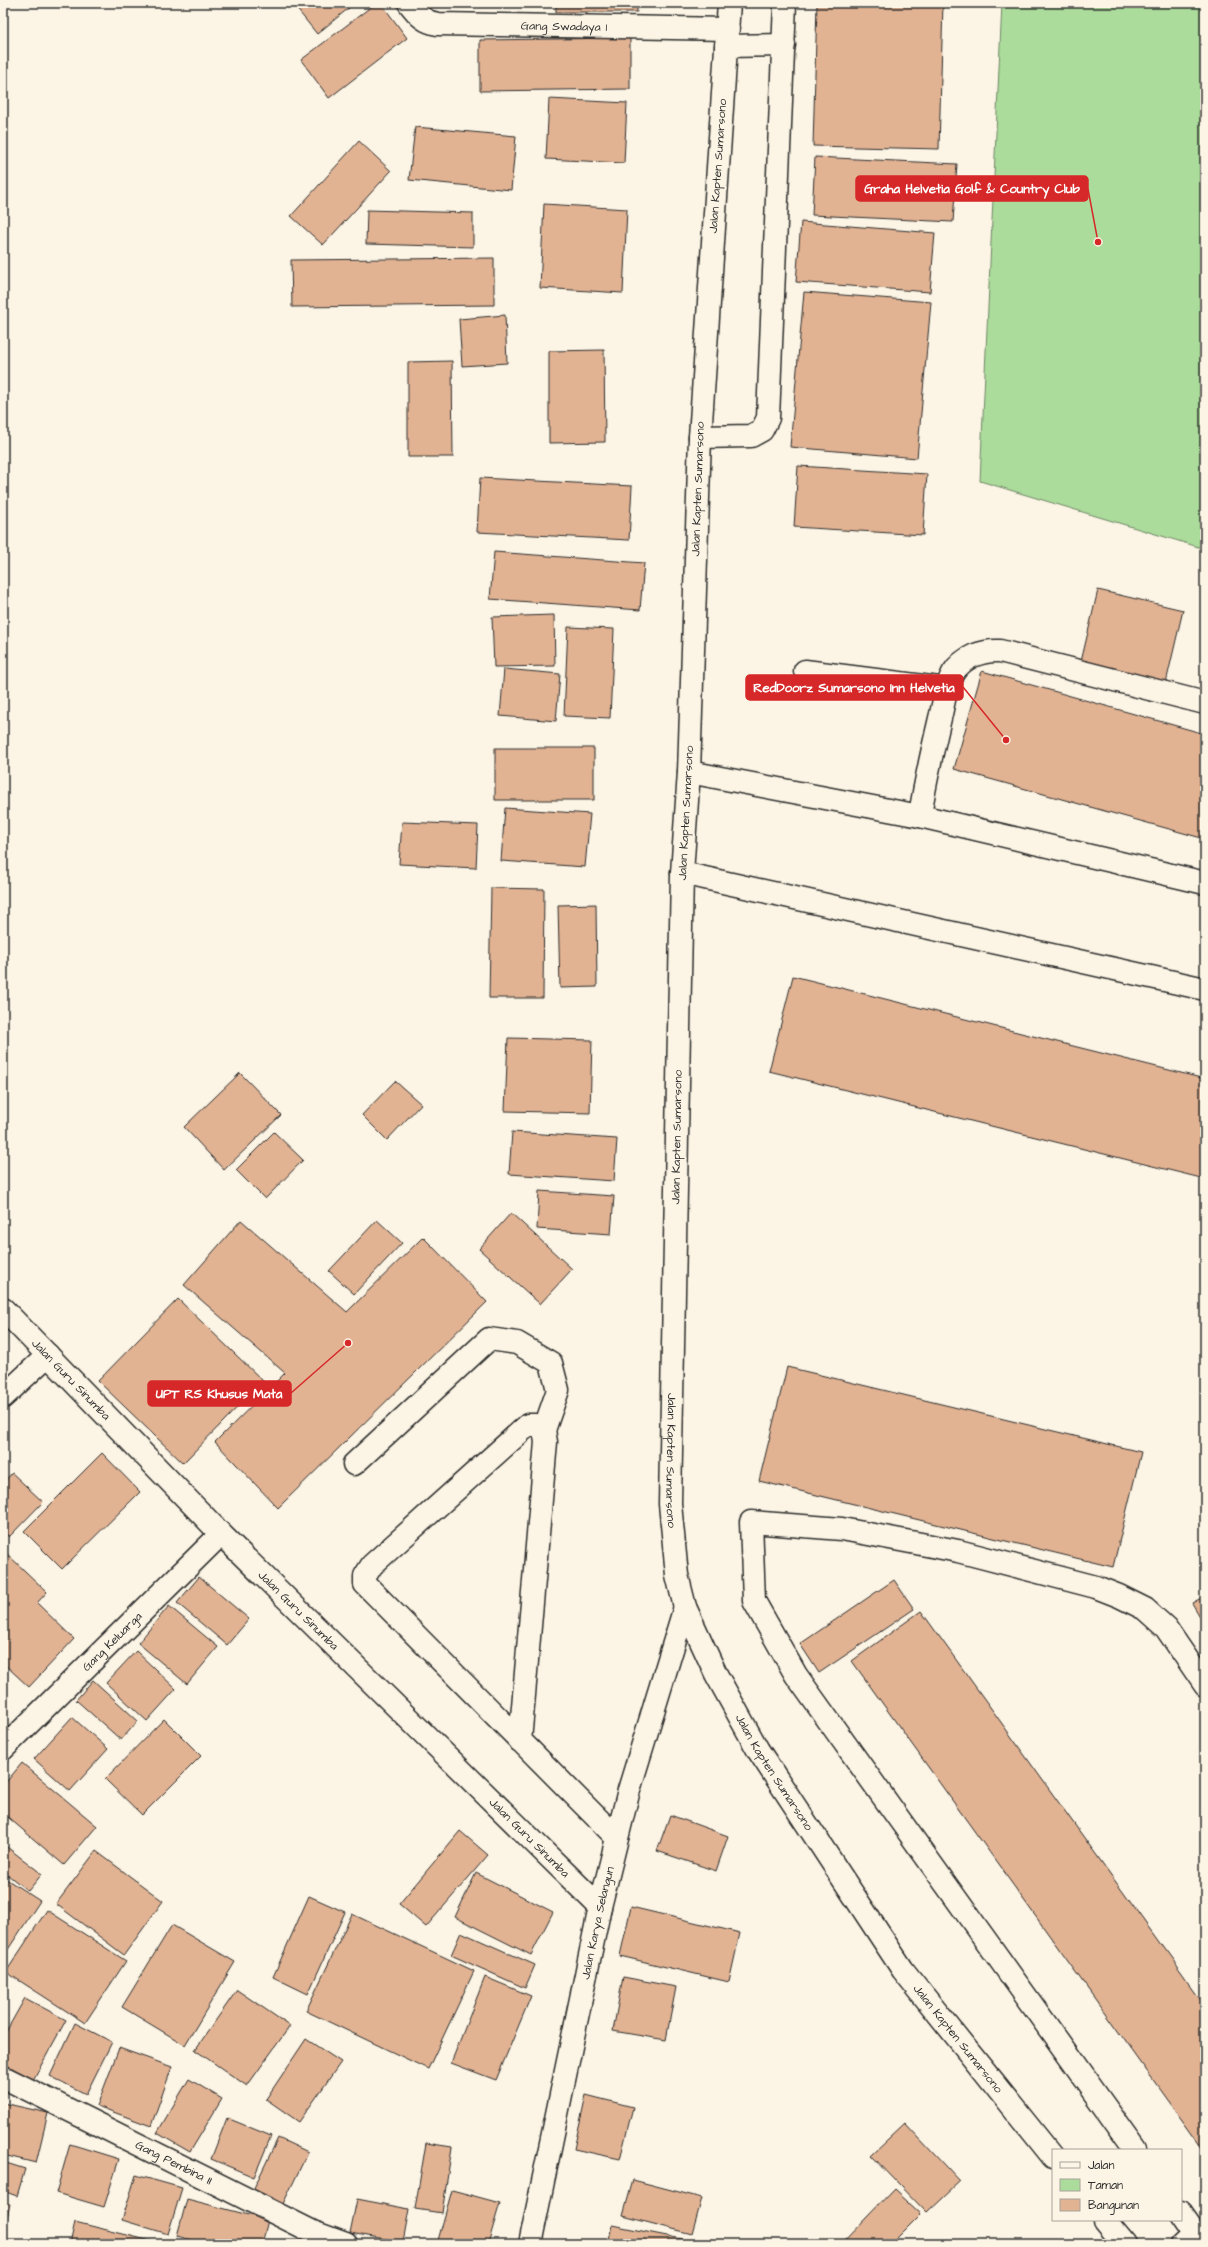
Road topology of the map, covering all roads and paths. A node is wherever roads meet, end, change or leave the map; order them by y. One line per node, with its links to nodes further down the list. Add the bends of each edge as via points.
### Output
1 (409, 3): 4 (main road, Gang Swadaya 1, via 421,18 429,23 438,24)
2 (729, 3): 4 (main road, Jalan Kapten Sumarsono)
3 (785, 3): 5 (main road)
4 (727, 37): 5 (main road, Gang Swadaya 1); 6 (main road, Jalan Kapten Sumarsono)
5 (784, 45): 6 (main road, via 768,418 762,430 751,436)
6 (700, 437): 10 (main road, Jalan Kapten Sumarsono)
7 (806, 671): 8 (main road)
8 (947, 689): 9 (main road, via 953,673 963,663 987,650 1000,651); 11 (main road, via 925,781)
9 (1205, 703)
10 (690, 772): 11 (main road); 12 (main road, Jalan Kapten Sumarsono)
11 (920, 816): 13 (main road)
12 (682, 873): 14 (main road); 21 (main road, Jalan Kapten Sumarsono, via 670,1504 677,1576)
13 (1205, 883)
14 (1205, 989)
15 (3, 1309): 16 (main road, Jalan Guru Sinumba)
16 (48, 1355): 17 (main road); 20 (main road, Jalan Guru Sinumba)
17 (3, 1397)
18 (544, 1430): 19 (main road, via 558,1390 551,1363 517,1343 489,1339); 23 (main road, via 546,1442); 23 (main road, via 536,1425 528,1425 372,1565 365,1576 365,1584)
19 (354, 1464)
20 (221, 1534): 24 (main road, Gang Keluarga); 26 (main road, Jalan Guru Sinumba)
21 (685, 1607): 25 (main road, Jalan Karya Selangun); 29 (main road, Jalan Kapten Sumarsono, via 716,1674 758,1750 903,1970)
22 (1205, 1685): 28 (main road, via 1161,1623 1145,1609 1096,1587 958,1551 850,1530 750,1522 754,1601 796,1674)
23 (520, 1741): 25 (main road)
24 (3, 1748)
25 (617, 1838): 26 (main road, Jalan Karya Selangun)
26 (600, 1907): 33 (main road, Jalan Karya Selangun)
27 (3, 2077): 32 (main road, Gang Pembina II, via 313,2232)
28 (1135, 2149)
29 (1052, 2156)
30 (1182, 2214): 35 (main road, via 1195,2233)
31 (1106, 2221): 34 (main road)
32 (346, 2244)
33 (530, 2244)
34 (1125, 2244)
35 (1183, 2244)

